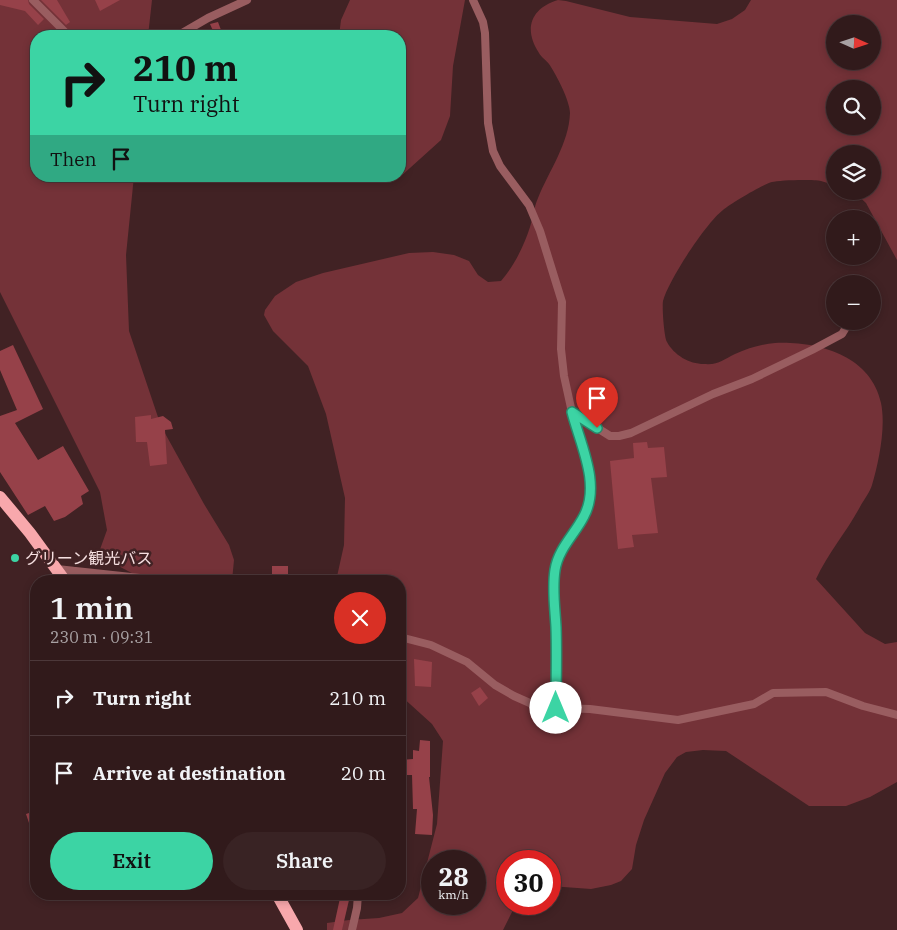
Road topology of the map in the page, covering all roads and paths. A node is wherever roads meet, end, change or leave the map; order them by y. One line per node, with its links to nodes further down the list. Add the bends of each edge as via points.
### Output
1 (34, 0): 4 (street)
2 (247, 0): 5 (street)
3 (473, 0): 7 (street, via 486,33 488,123 493,151 529,205 562,302 561,350)
4 (63, 30)
5 (187, 30)
6 (844, 330): 7 (street, via 752,380 713,394 631,433 610,436)
7 (572, 412): 13 (street, via 590,476 590,502 555,568)
8 (0, 497): 9 (highway)
9 (57, 569): 10 (highway); 11 (street)
10 (61, 575)
11 (112, 575)
12 (406, 639): 13 (street, via 431,645 467,662 514,696 532,704)
13 (556, 708): 14 (street, via 678,720 754,704 773,693 826,692)
14 (897, 715)
15 (280, 900): 17 (highway)
16 (358, 900): 18 (street)
17 (298, 930)
18 (352, 930)

